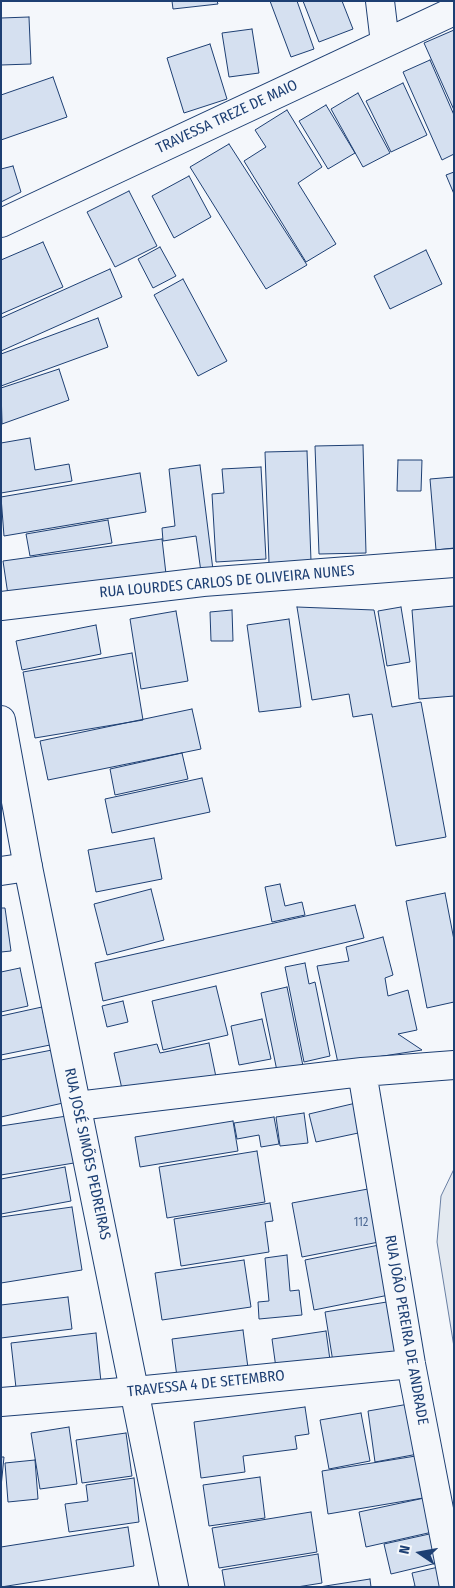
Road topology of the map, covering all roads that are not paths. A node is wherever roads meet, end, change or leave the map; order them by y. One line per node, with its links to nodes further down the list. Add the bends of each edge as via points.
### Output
1 (380, 1): 3 (street)
2 (454, 11): 3 (street, TRAVESSA TREZE DE MAIO)
3 (385, 43): 4 (street, TRAVESSA TREZE DE MAIO)
4 (1, 223)
5 (454, 563): 6 (street, RUA LOURDES CARLOS DE OLIVEIRA NUNES, via 203,582)
6 (1, 606)
7 (1, 720): 8 (street, RUA JOSÉ SIMÕES PEDREIRAS)
8 (28, 867): 9 (street); 12 (street, RUA JOSÉ SIMÕES PEDREIRAS)
9 (1, 870)
10 (454, 1065): 11 (street)
11 (362, 1072): 12 (street); 13 (street, RUA JOÃO PEREIRA DE ANDRADE)
12 (77, 1106): 14 (street, RUA JOSÉ SIMÕES PEDREIRAS)
13 (411, 1364): 14 (street, TRAVESSA 4 DE SETEMBRO); 17 (street, RUA JOÃO PEREIRA DE ANDRADE)
14 (135, 1391): 15 (street, TRAVESSA 4 DE SETEMBRO); 16 (street, RUA JOSÉ SIMÕES PEDREIRAS)
15 (1, 1402)
16 (174, 1587)
17 (454, 1587)

